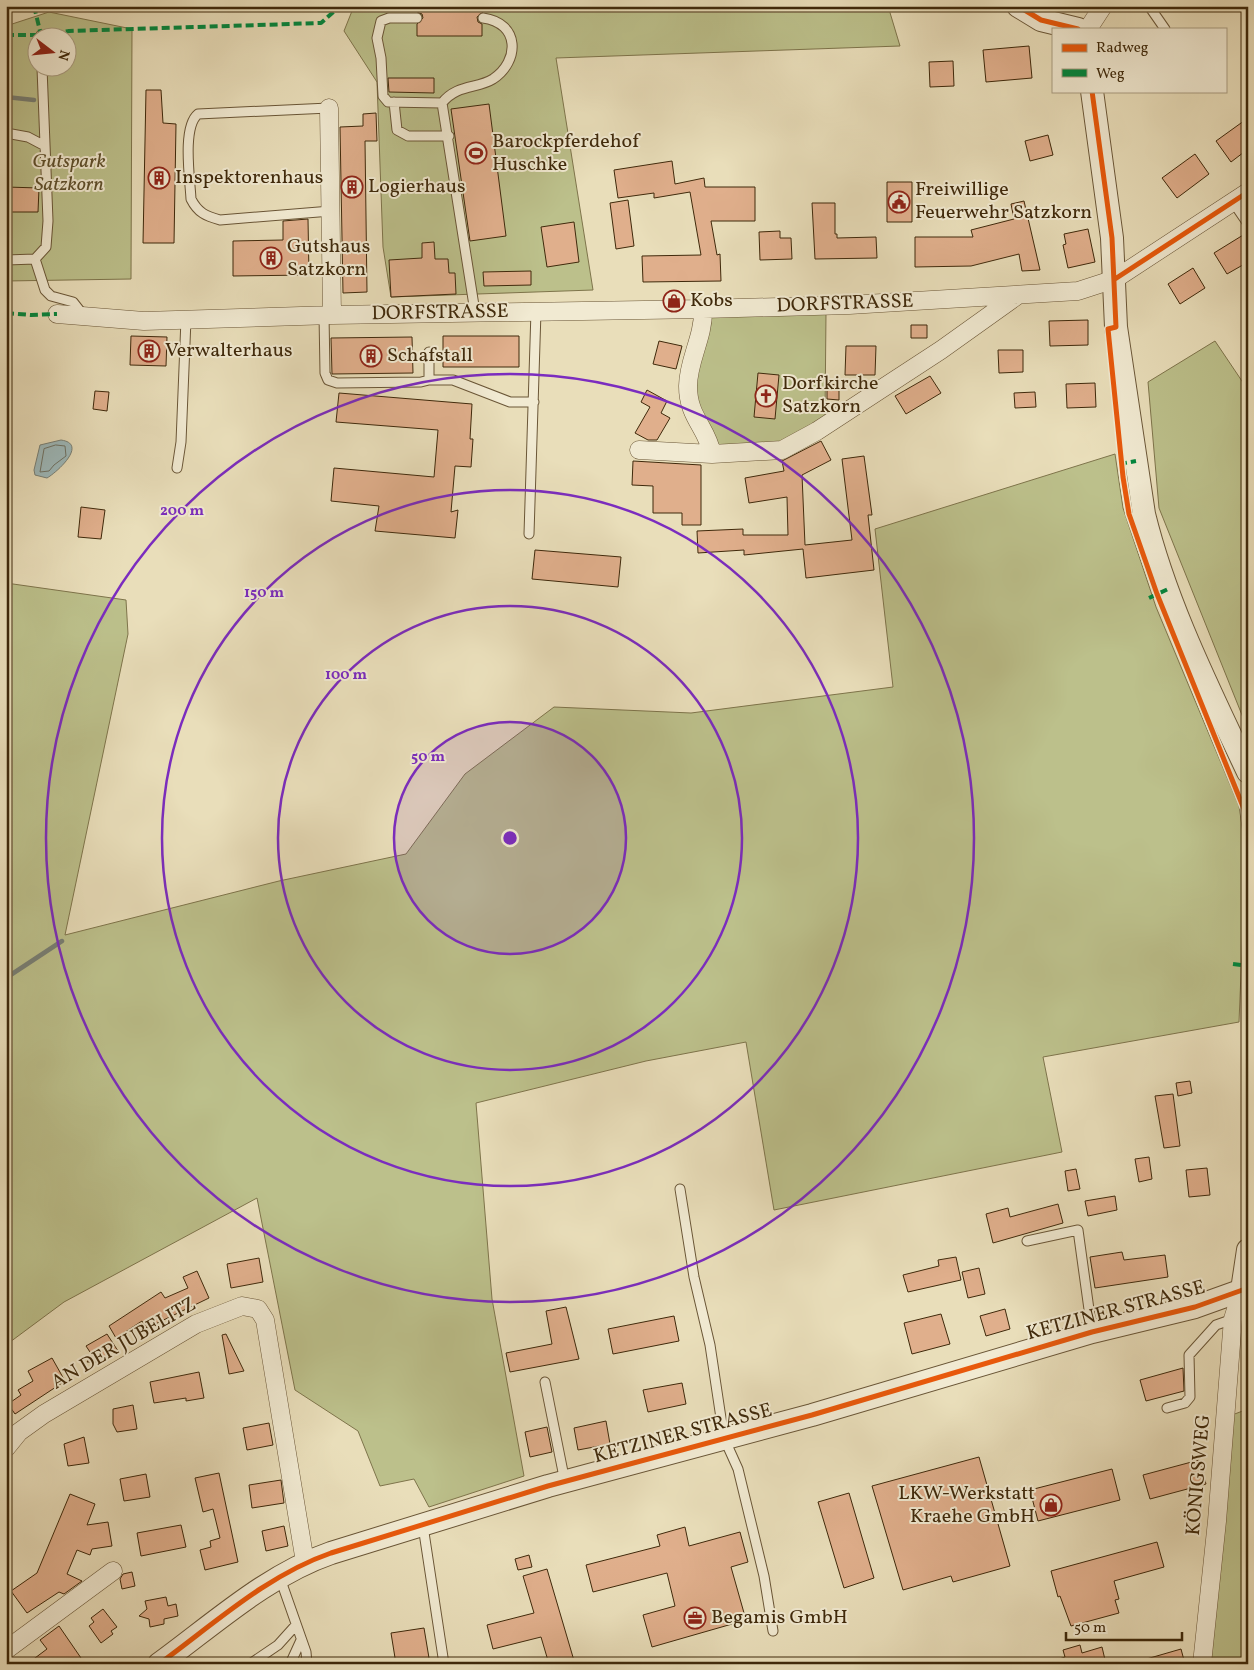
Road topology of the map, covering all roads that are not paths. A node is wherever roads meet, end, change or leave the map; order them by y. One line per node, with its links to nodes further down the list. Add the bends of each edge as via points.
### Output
1 (1018, 6): 6 (street, via 1041,20)
2 (1103, 6): 7 (street)
3 (1149, 6): 8 (lane)
4 (416, 18): 11 (lane, via 380,21 377,38 383,96 388,102)
5 (482, 18): 12 (lane, via 500,22 511,37 507,63 502,72 491,80 448,96)
6 (1074, 28)
7 (1089, 28)
8 (1164, 28)
9 (42, 78): 16 (lane)
10 (1092, 92): 23 (street)
11 (394, 102): 12 (lane); 15 (lane, via 397,130 408,136)
12 (442, 103): 15 (lane)
13 (329, 108): 19 (street); 19 (lane, via 198,114 188,129 191,199 205,216 220,220)
14 (6, 133): 16 (lane, via 28,137)
15 (449, 136): 27 (lane)
16 (45, 146): 21 (lane, via 46,247)
17 (1248, 192): 18 (street, DORFSTRASSE)
18 (1232, 202): 20 (lane); 23 (street, DORFSTRASSE)
19 (330, 211): 29 (street)
20 (1248, 224)
21 (36, 259): 22 (lane); 30 (lane, via 45,290 51,296 73,302)
22 (6, 260)
23 (1115, 279): 24 (street, DORFSTRASSE, via 1078,291); 39 (street, via 1116,327 1150,538 1193,656)
24 (1018, 295): 25 (street, DORFSTRASSE); 36 (street, via 817,432 782,450)
25 (703, 309): 26 (street, DORFSTRASSE); 36 (street, via 704,325 688,384 690,406 696,422 709,439)
26 (536, 311): 27 (street, DORFSTRASSE); 34 (lane)
27 (475, 312): 29 (street, DORFSTRASSE)
28 (57, 314): 30 (street, DORFSTRASSE)
29 (328, 315): 31 (street, DORFSTRASSE); 33 (lane, via 325,374 328,380 364,384)
30 (84, 316): 31 (street, DORFSTRASSE, via 144,321)
31 (186, 319): 37 (lane)
32 (429, 352): 33 (lane)
33 (429, 380): 34 (lane, via 453,380 510,402)
34 (534, 402): 38 (lane)
35 (639, 450): 36 (street)
36 (712, 454)
37 (177, 468)
38 (529, 534)
39 (1248, 772)
40 (680, 1189): 48 (lane)
41 (1027, 1241): 45 (lane, via 1078,1230)
42 (1248, 1250): 43 (street)
43 (1245, 1289): 44 (street, KÖNIGSWEG); 45 (street, KETZINER STRASSE, via 1195,1307)
44 (1233, 1319): 47 (lane, via 1216,1325 1189,1355 1190,1397 1185,1403); 64 (street, KÖNIGSWEG)
45 (1092, 1332): 48 (street, KETZINER STRASSE)
46 (545, 1382): 50 (lane)
47 (1167, 1408)
48 (724, 1438): 50 (street, KETZINER STRASSE); 56 (lane, via 738,1469 764,1576)
49 (6, 1448): 52 (street, AN DER JUBELITZ, via 19,1432 44,1414 196,1324 242,1306 258,1309 264,1320)
50 (565, 1482): 51 (street, KETZINER STRASSE)
51 (422, 1524): 52 (street, KETZINER STRASSE); 63 (lane)
52 (305, 1562): 54 (street, KETZINER STRASSE)
53 (113, 1572): 58 (street)
54 (279, 1576): 55 (lane); 59 (street, KETZINER STRASSE)
55 (296, 1625): 57 (lane); 60 (lane, via 278,1645)
56 (773, 1631)
57 (301, 1640): 61 (lane); 62 (lane)
58 (6, 1650)
59 (159, 1664)
60 (250, 1664)
61 (290, 1664)
62 (307, 1664)
63 (444, 1664)
64 (1202, 1664)

